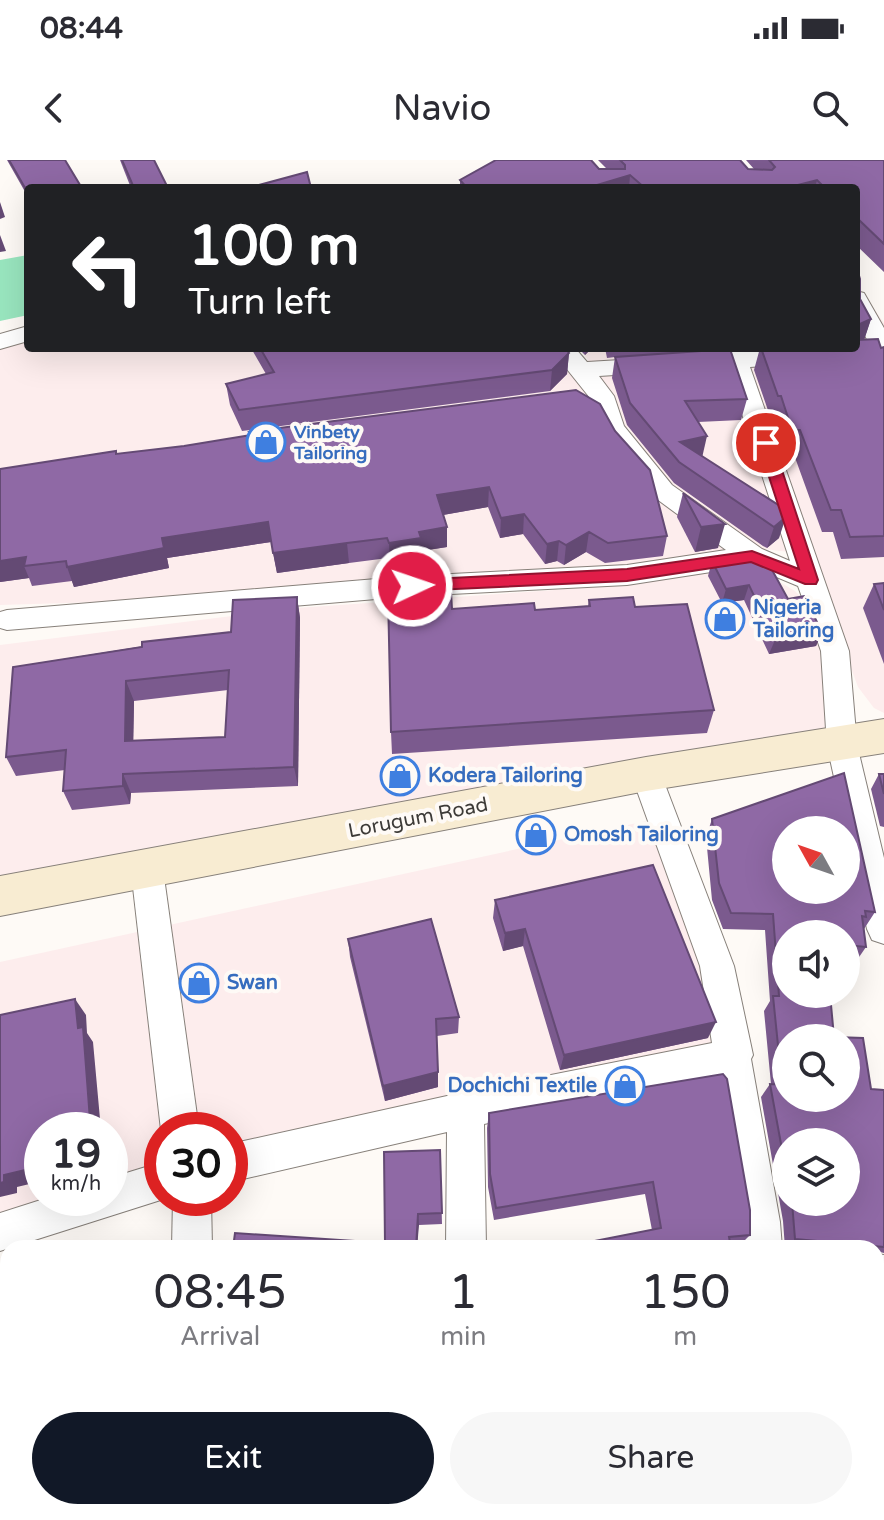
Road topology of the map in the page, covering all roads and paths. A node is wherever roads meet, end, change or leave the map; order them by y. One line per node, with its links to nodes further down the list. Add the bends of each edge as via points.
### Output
1 (868, 302): 4 (street)
2 (24, 334): 3 (street)
3 (0, 342)
4 (884, 350): 5 (street)
5 (860, 351)
6 (566, 352): 9 (street)
7 (824, 352): 8 (street)
8 (735, 355): 9 (street); 13 (street)
9 (582, 370): 10 (street)
10 (602, 396): 11 (street); 12 (street, via 612,428 663,491)
11 (571, 400)
12 (752, 556): 13 (street); 14 (street, via 627,575 412,586)
13 (810, 580): 16 (street, via 835,651)
14 (7, 620)
15 (884, 736): 16 (main road, Lorugum Road)
16 (842, 745): 17 (main road, Lorugum Road); 20 (street)
17 (646, 774): 18 (main road, Lorugum Road); 21 (street, via 717,966)
18 (147, 870): 19 (main road, Lorugum Road); 23 (street)
19 (0, 896)
20 (884, 929)
21 (735, 1055): 22 (street); 30 (street)
22 (465, 1110): 24 (street); 29 (street)
23 (178, 1112)
24 (248, 1159)
25 (51, 1216): 27 (street)
26 (192, 1216): 28 (street)
27 (0, 1232)
28 (192, 1240)
29 (466, 1240)
30 (762, 1240)

